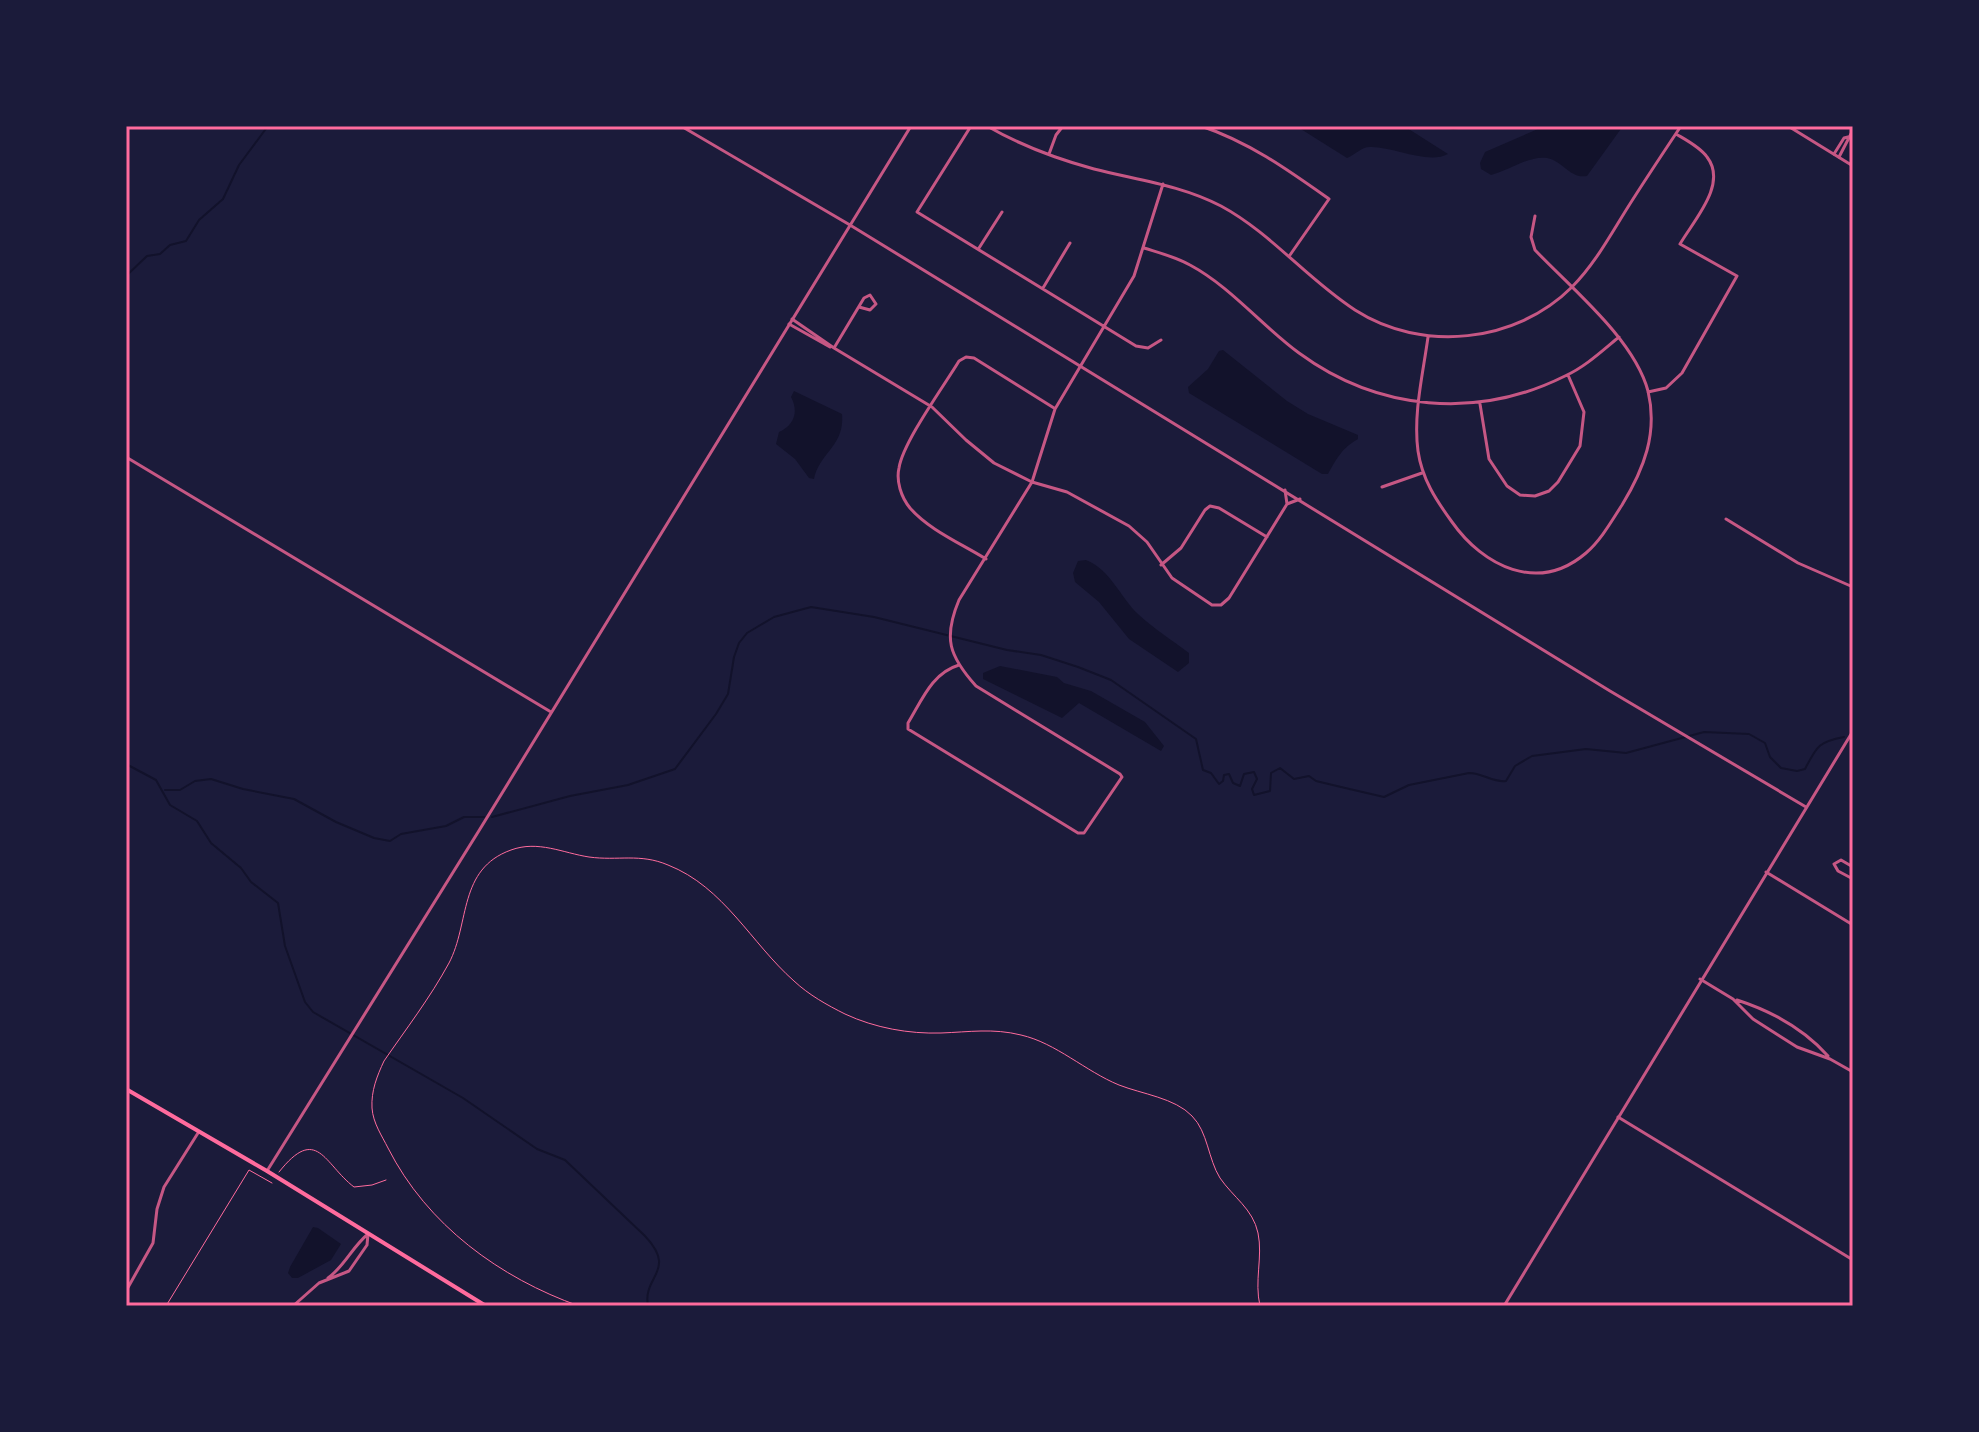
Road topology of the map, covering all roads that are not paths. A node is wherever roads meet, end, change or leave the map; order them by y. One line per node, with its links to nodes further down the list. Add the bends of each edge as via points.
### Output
1 (681, 126): 19 (street)
2 (911, 126): 19 (street)
3 (971, 126): 21 (street, via 917,212)
4 (987, 126): 12 (street)
5 (1063, 126): 12 (street)
6 (1201, 126): 23 (street, via 1267,156 1329,199)
7 (1681, 126): 10 (street)
8 (1788, 126): 13 (street)
9 (1853, 130): 11 (street)
10 (1676, 134): 25 (street); 36 (street, via 1705,153 1715,179 1680,244 1737,276 1682,373 1666,388)
11 (1848, 137): 13 (street); 14 (street)
12 (1049, 154): 16 (street)
13 (1834, 154): 14 (street)
14 (1839, 157): 15 (street)
15 (1853, 166)
16 (1163, 184): 22 (street); 23 (street, via 1223,207)
17 (1002, 212): 21 (street)
18 (1535, 216): 25 (street, via 1535,250)
19 (850, 225): 27 (street); 34 (street)
20 (1070, 243): 24 (street)
21 (979, 248): 24 (street)
22 (1144, 248): 29 (street, via 1134,276); 37 (street, via 1208,276 1297,352 1339,378)
23 (1289, 257): 30 (street, via 1356,311 1396,330)
24 (1043, 288): 29 (street)
25 (1571, 288): 30 (street, via 1502,329); 31 (street)
26 (859, 307): 33 (street)
27 (792, 319): 28 (street); 33 (street)
28 (789, 324): 33 (street); 54 (street)
29 (1102, 325): 32 (street, via 1136,346 1148,348); 34 (street)
30 (1428, 337): 37 (street)
31 (1619, 337): 35 (street); 36 (street)
32 (1161, 340)
33 (834, 348): 39 (street)
34 (1081, 368): 40 (street); 45 (street)
35 (1567, 375): 38 (street); 38 (street, via 1584,412 1580,446 1558,482 1535,496 1520,495 1507,486 1489,459)
36 (1648, 392): 42 (street, via 1652,423 1639,478 1601,537 1564,567 1518,571 1481,555 1442,508)
37 (1419, 403): 38 (street); 42 (street)
38 (1480, 404)
39 (932, 407): 40 (street, via 966,357); 43 (street, via 994,463); 50 (street, via 904,452 900,491 923,519)
40 (1055, 409): 43 (street)
41 (126, 457): 54 (street)
42 (1422, 473): 44 (street)
43 (1032, 482): 50 (street); 51 (street, via 1067,492 1129,526)
44 (1382, 487)
45 (1285, 490): 46 (street); 47 (street)
46 (1300, 499): 47 (street); 56 (street)
47 (1287, 504): 49 (street)
48 (1726, 519): 52 (street, via 1798,563)
49 (1267, 537): 51 (street, via 1210,506 1181,548); 51 (street, via 1221,605 1212,605 1179,584)
50 (986, 559): 53 (street, via 952,617 950,639)
51 (1161, 565)
52 (1853, 587)
53 (959, 665): 53 (street, via 976,686 1120,774 1084,833 908,729 929,686)
54 (551, 712): 68 (street)
55 (1853, 731): 56 (street)
56 (1806, 807): 58 (street)
57 (1853, 867): 59 (street, via 1841,860 1834,864)
58 (1766, 872): 60 (street); 61 (street)
59 (1853, 879)
60 (1853, 925)
61 (1700, 979): 62 (street); 66 (street)
62 (1733, 999): 63 (street, via 1761,1025); 63 (street, via 1759,1007 1804,1033)
63 (1830, 1059): 64 (street)
64 (1853, 1072)
65 (126, 1089): 67 (main road)
66 (1618, 1117): 70 (street); 75 (street)
67 (200, 1131): 68 (main road); 72 (street, via 164,1187 153,1243)
68 (267, 1171): 69 (main road)
69 (368, 1234): 71 (street, via 346,1262); 71 (street, via 352,1268); 74 (main road)
70 (1853, 1260)
71 (319, 1283): 73 (street)
72 (126, 1291)
73 (293, 1306)
74 (486, 1306)
75 (1504, 1306)

